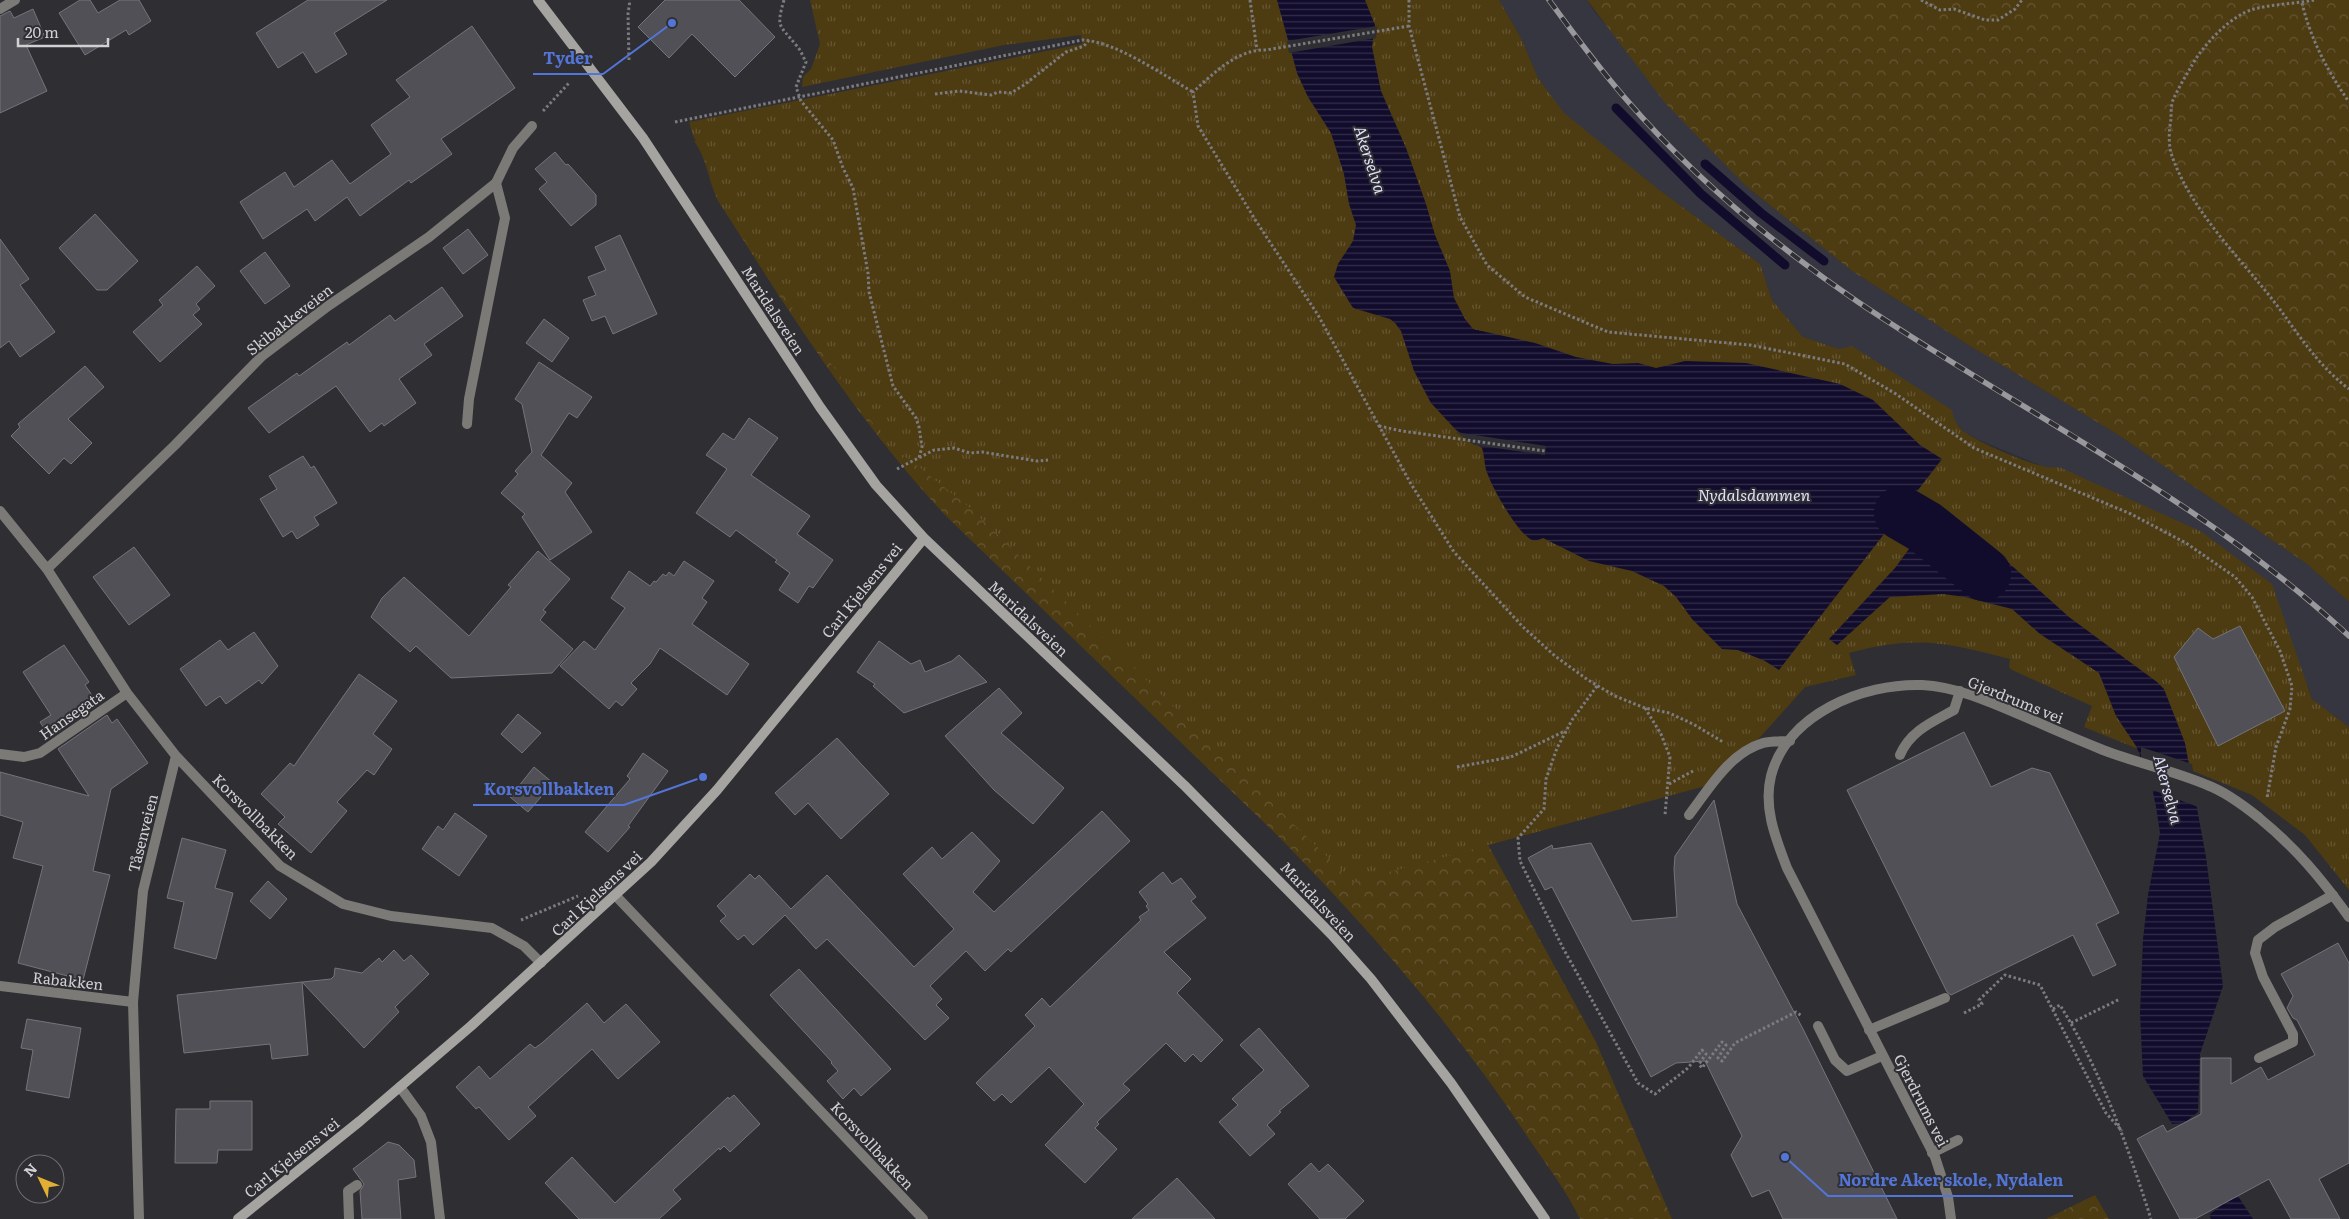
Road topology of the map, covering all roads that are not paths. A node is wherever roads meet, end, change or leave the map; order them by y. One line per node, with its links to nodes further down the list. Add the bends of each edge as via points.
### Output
1 (15, 0): 3 (street)
2 (538, 0): 8 (main road, Maridalsveien, via 642,138 850,451)
3 (0, 9)
4 (532, 126): 5 (street, Skibakkeveien, via 513,148)
5 (496, 183): 6 (street, via 505,218); 9 (street, Skibakkeveien, via 429,237 262,356)
6 (466, 424)
7 (0, 510): 9 (street)
8 (924, 538): 18 (main road, Carl Kjelsens vei, via 717,790); 37 (main road, Maridalsveien, via 1184,785 1332,935 1371,979 1451,1083)
9 (47, 569): 10 (street)
10 (127, 692): 13 (street, Hansegata, via 40,753 24,757); 15 (street)
11 (1960, 692): 12 (street, Gjerdrums vei, via 1922,685 1882,688 1846,699 1819,712); 14 (street, via 1954,710 1920,729 1905,742); 17 (street, Gjerdrums vei, via 2131,761 2208,785 2258,817 2290,843)
12 (1790, 741): 16 (street, via 1763,743 1744,752 1728,764); 25 (street, Gjerdrums vei, via 1778,758 1771,777 1772,832)
13 (0, 754)
14 (1900, 755)
15 (176, 756): 20 (street, Korsvollbakken, via 280,866 343,904 391,916 492,928 524,946); 23 (street, Tåsenveien, via 143,891)
16 (1689, 815)
17 (2333, 895): 19 (street, Gjerdrums vei); 27 (street, via 2258,940 2255,953 2293,1034 2293,1042)
18 (616, 896): 20 (main road, Carl Kjelsens vei); 36 (street, Korsvollbakken)
19 (2349, 917)
20 (541, 963): 28 (main road, Carl Kjelsens vei)
21 (0, 986): 23 (street, Rabakken)
22 (1945, 998): 25 (street)
23 (133, 1002): 32 (street, Tåsenveien)
24 (1818, 1026): 26 (street, via 1835,1060 1847,1071)
25 (1869, 1030): 26 (street, Gjerdrums vei)
26 (1882, 1056): 30 (street, Gjerdrums vei)
27 (2259, 1058)
28 (400, 1087): 33 (main road, Carl Kjelsens vei); 35 (street, via 421,1116 431,1142)
29 (1958, 1140): 30 (street)
30 (1932, 1153): 38 (street, Gjerdrums vei, via 1948,1197)
31 (358, 1185): 34 (street, via 348,1191)
32 (139, 1219)
33 (238, 1219)
34 (349, 1219)
35 (440, 1219)
36 (922, 1219)
37 (1544, 1219)
38 (1951, 1219)

